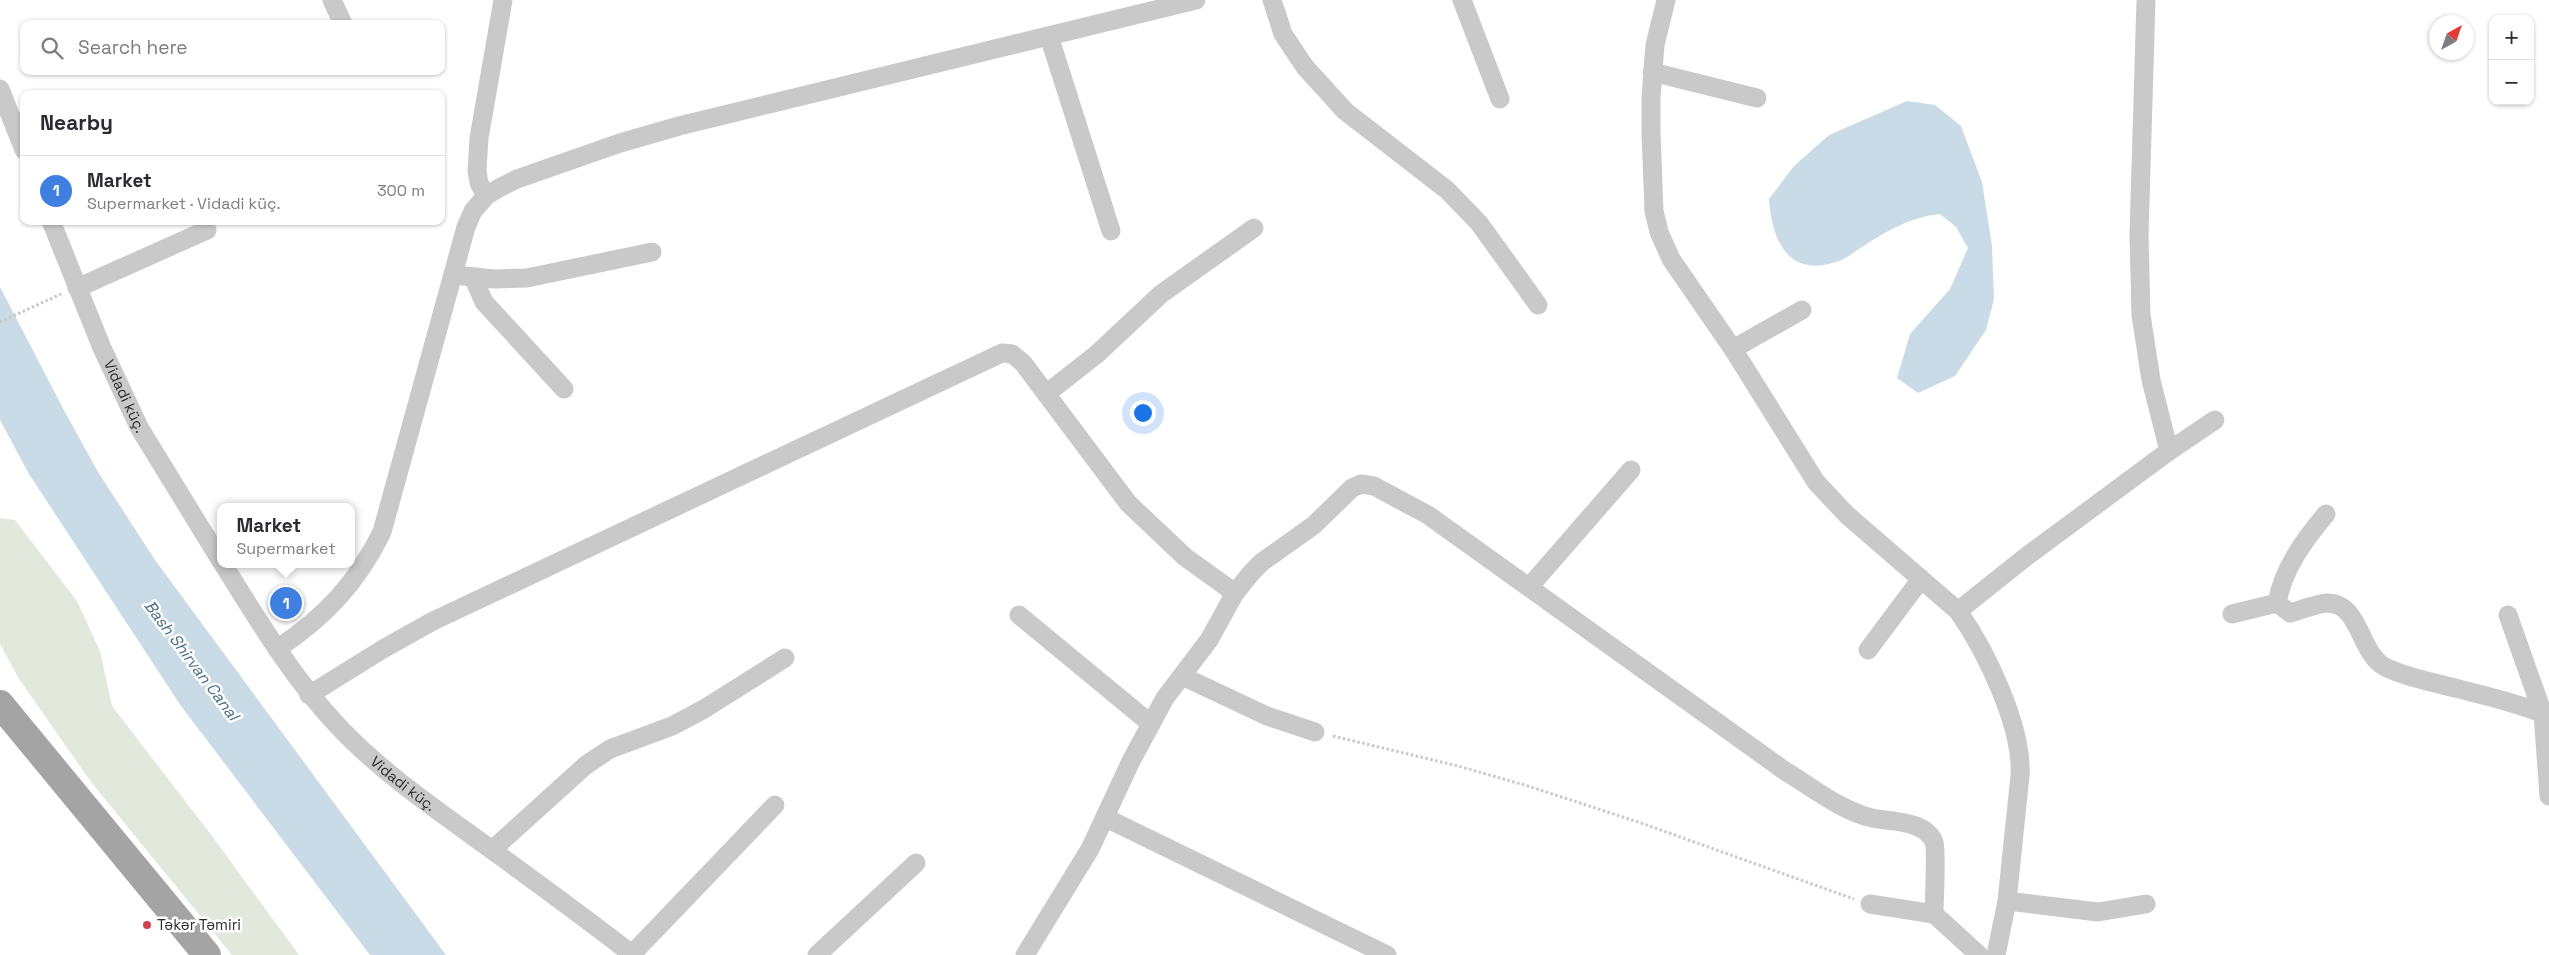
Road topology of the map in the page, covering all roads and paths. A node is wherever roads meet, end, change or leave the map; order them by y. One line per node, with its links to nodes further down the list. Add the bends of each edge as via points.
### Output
1 (332, 0): 8 (street)
2 (503, 0): 15 (street, via 479,138 477,171)
3 (1196, 0): 9 (street)
4 (1272, 0): 24 (street, via 1283,34 1305,67 1345,111 1447,190 1479,223)
5 (1462, 0): 13 (street)
6 (1666, 0): 10 (street)
7 (2146, 0): 31 (street, via 2139,235 2141,315 2151,380)
8 (341, 20)
9 (1049, 36): 15 (street, via 679,126 539,170); 19 (street)
10 (1652, 72): 12 (street); 27 (street, via 1654,211 1659,232 1671,259)
11 (0, 89): 14 (street)
12 (1757, 98)
13 (1500, 99)
14 (20, 140)
15 (486, 196): 21 (street, via 473,211 466,227)
16 (53, 225): 23 (street, Vidadi küç.)
17 (1254, 228): 29 (street, via 1161,294 1097,354)
18 (207, 230): 23 (street)
19 (1111, 231)
20 (652, 252): 22 (street, via 527,278 494,280)
21 (454, 275): 22 (street); 44 (street, via 382,532 368,561 329,609 309,628)
22 (473, 277): 28 (street, via 484,302)
23 (77, 288): 26 (path); 34 (street, Vidadi küç., via 140,429)
24 (1538, 304)
25 (1802, 310): 27 (street)
26 (0, 322)
27 (1733, 350): 36 (street, via 1826,494)
28 (564, 389)
29 (1046, 394): 38 (street, via 1128,503 1185,557); 48 (street, via 1023,363 1012,354 1002,353 434,621)
30 (2215, 420): 31 (street)
31 (2169, 451): 40 (street, via 2042,544)
32 (1631, 470): 37 (street)
33 (2326, 514): 39 (street, via 2301,546 2280,584)
34 (217, 554)
35 (226, 568): 44 (street, Vidadi küç.)
36 (1921, 579): 40 (street); 45 (street)
37 (1530, 586): 38 (street, via 1406,502 1374,486 1361,484 1352,488 1314,525 1262,562); 61 (street, via 1786,771 1845,808 1870,817 1912,824 1925,831 1934,842)
38 (1235, 592): 47 (street, via 1209,640)
39 (2277, 603): 41 (street); 50 (street, via 2290,613 2325,603 2341,606 2353,618 2369,652 2383,666 2400,674)
40 (1958, 611): 58 (street, via 1990,667 2017,738 2021,762)
41 (2232, 614)
42 (1019, 615): 51 (street)
43 (2508, 615): 50 (street)
44 (277, 650): 48 (street, Vidadi küç.)
45 (1868, 650)
46 (785, 658): 56 (street, via 672,726 610,749 586,765)
47 (1182, 676): 51 (street); 52 (street, via 1267,716)
48 (309, 695): 56 (street, Vidadi küç., via 377,763)
49 (0, 704): 62 (main road)
50 (2546, 715): 53 (street)
51 (1151, 724): 55 (street)
52 (1315, 732): 59 (path, via 1528,786)
53 (2549, 796)
54 (776, 805): 63 (street)
55 (1106, 818): 65 (street); 66 (street)
56 (492, 850): 63 (street, Vidadi küç.)
57 (916, 863): 64 (street)
58 (2006, 902): 60 (street, via 2098,912); 68 (street)
59 (1870, 904): 61 (street)
60 (2146, 904)
61 (1934, 914): 67 (street)
62 (207, 955)
63 (632, 955)
64 (817, 955)
65 (1025, 955)
66 (1387, 955)
67 (1979, 955)
68 (1996, 955)

